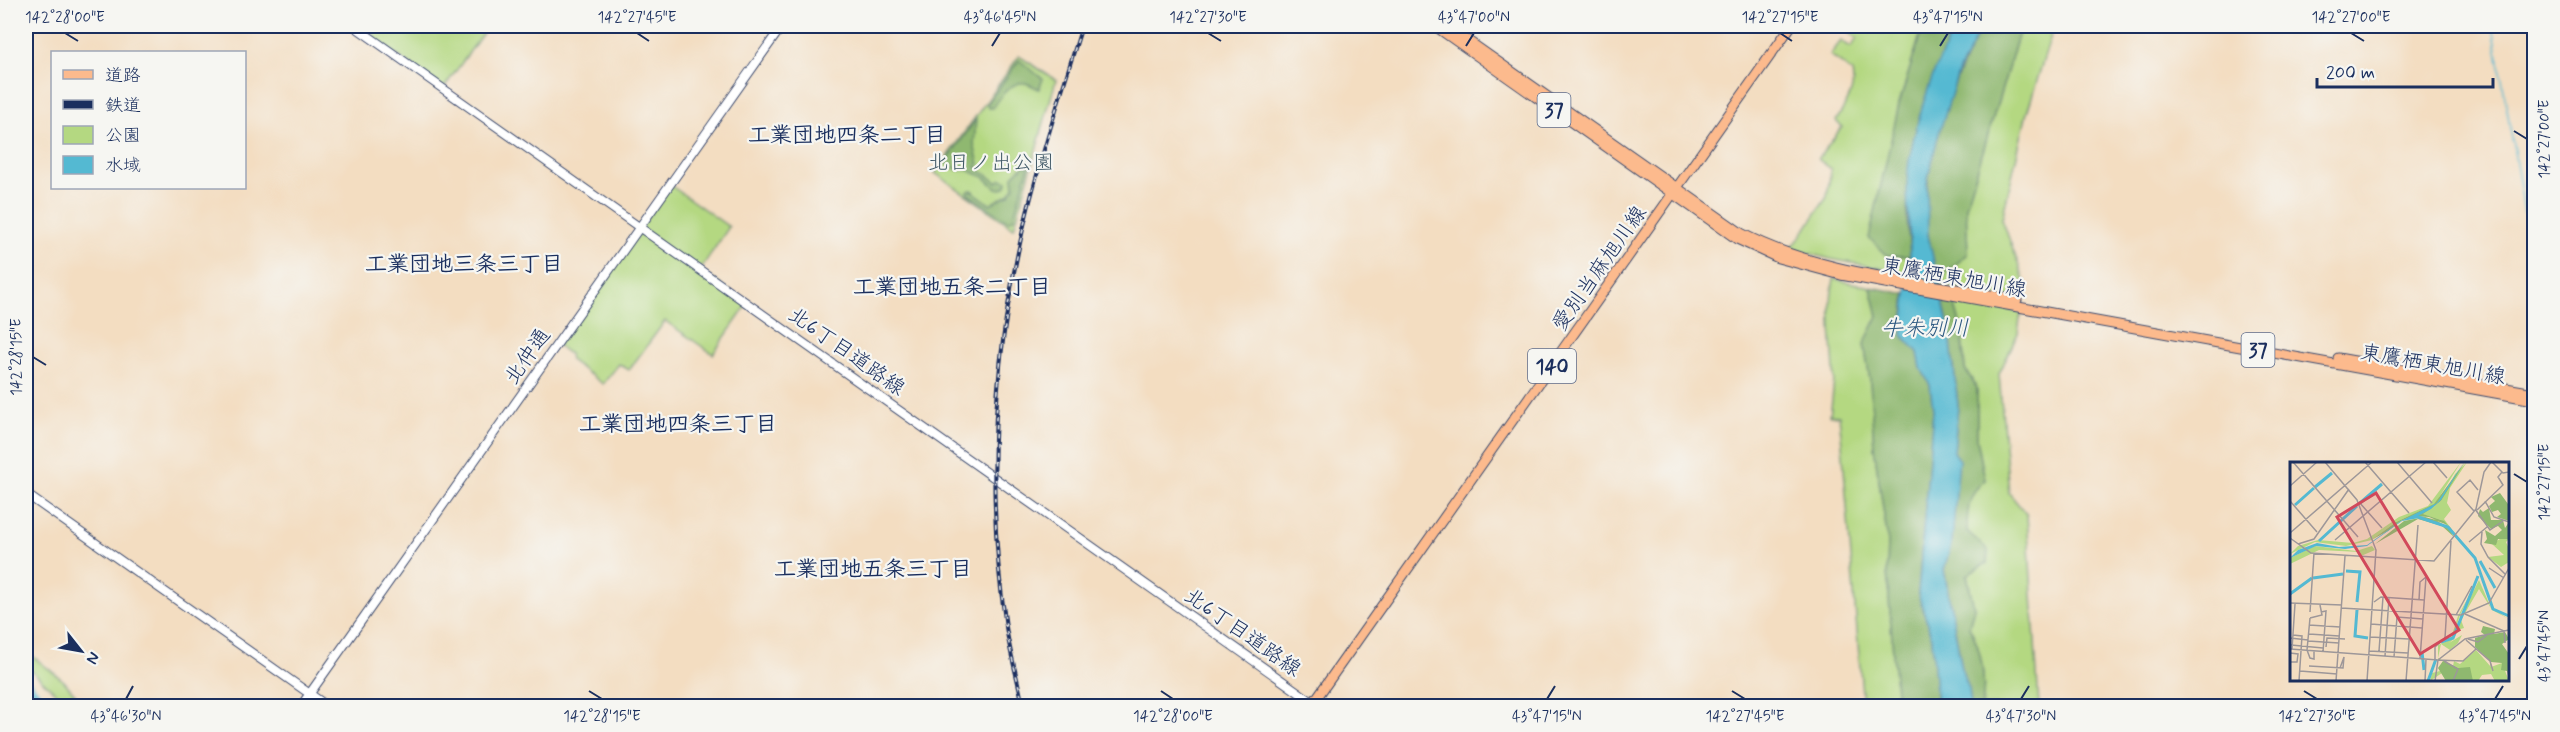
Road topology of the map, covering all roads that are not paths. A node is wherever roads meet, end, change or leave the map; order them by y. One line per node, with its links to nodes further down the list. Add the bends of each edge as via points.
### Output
1 (354, 26): 7 (street, 北6丁目道路線)
2 (782, 26): 7 (street, 北仲通)
3 (1435, 26): 6 (main road, 東鷹栖東旭川線 / 37)
4 (1447, 26): 6 (main road, 東鷹栖東旭川線 / 37)
5 (1791, 26): 6 (main road, 愛別当麻旭川線 / 140)
6 (1675, 191): 8 (main road, 東鷹栖東旭川線 / 37, via 1741,233 1781,252 1856,274); 15 (main road, 愛別当麻旭川線 / 140)
7 (640, 228): 12 (street, 北仲通); 15 (street, 北6丁目道路線)
8 (1981, 295): 9 (main road, 東鷹栖東旭川線 / 37); 10 (main road, 東鷹栖東旭川線 / 37)
9 (2535, 393)
10 (2535, 400)
11 (26, 494): 12 (street)
12 (309, 694): 13 (street, 北仲通); 14 (street)
13 (301, 706)
14 (327, 706)
15 (1314, 706)

